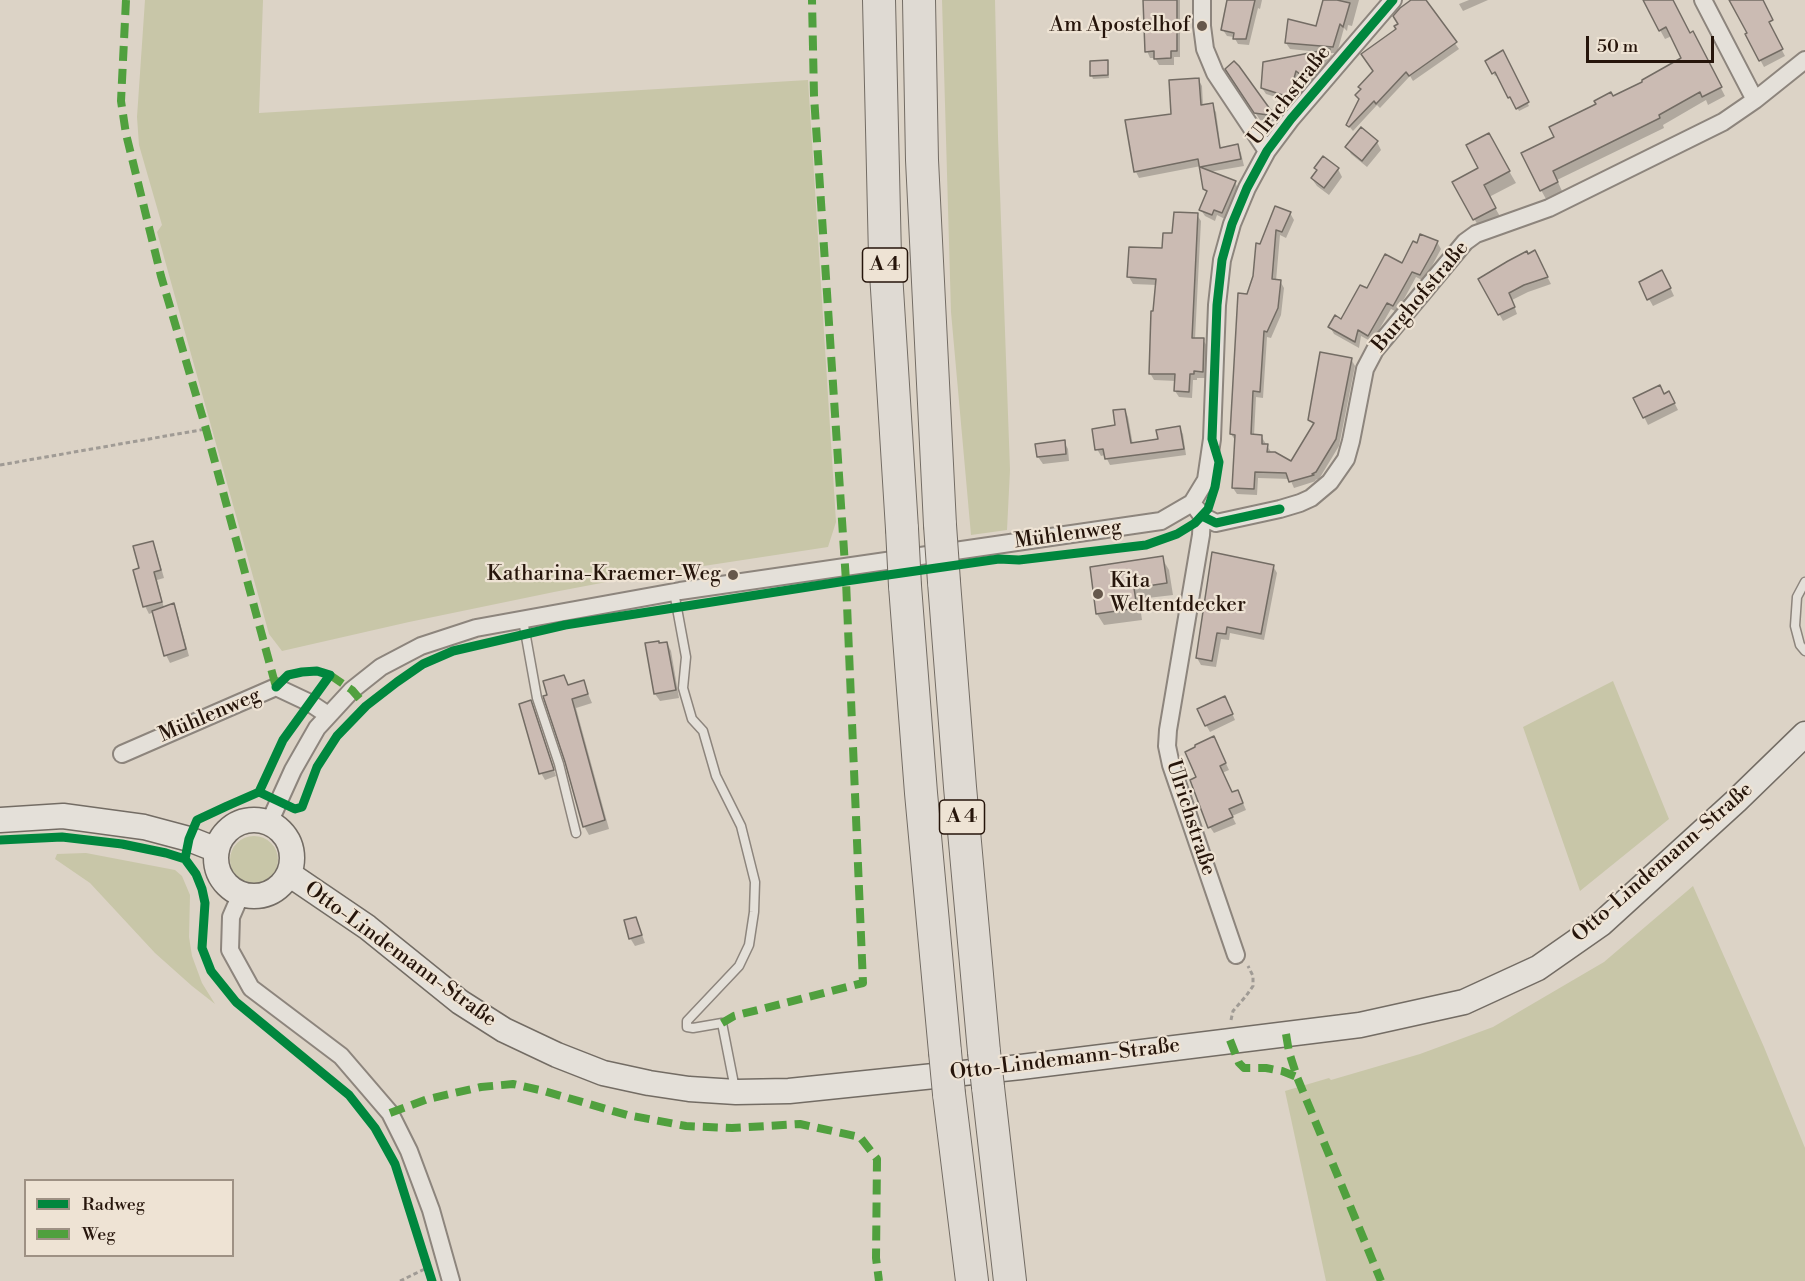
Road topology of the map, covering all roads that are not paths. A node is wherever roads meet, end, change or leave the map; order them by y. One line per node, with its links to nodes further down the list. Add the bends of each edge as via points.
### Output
1 (879, 0): 26 (highway, A 4, bridge, via 885,257 905,586 948,1095)
2 (919, 0): 27 (highway, A 4, bridge, via 922,160 944,582 984,1052)
3 (1202, 0): 8 (street, via 1205,50 1215,73)
4 (1393, 0): 8 (street, Ulrichstraße)
5 (1703, 0): 7 (street)
6 (1805, 60): 7 (street, Burghofstraße)
7 (1755, 100): 9 (street, Burghofstraße, via 1723,122 1549,208 1476,234 1465,242 1375,350 1365,369 1346,459 1330,482 1311,498 1216,523)
8 (1266, 151): 9 (street, Ulrichstraße, via 1232,224 1222,260 1212,439)
9 (1197, 510): 11 (street, Mühlenweg, via 1130,526); 23 (street, Ulrichstraße, via 1201,535 1167,746 1170,765)
10 (1805, 582): 13 (lane, via 1797,597 1796,626)
11 (674, 592): 12 (street, Mühlenweg); 24 (lane, via 686,657 683,688 692,718 703,731 716,776 741,826 754,882 751,934 739,966 687,1022 687,1027 693,1028 722,1023)
12 (523, 620): 14 (street, Mühlenweg, via 476,628 421,646 381,667); 19 (lane, via 537,698)
13 (1805, 651)
14 (328, 715): 16 (street, Mühlenweg, via 276,687); 18 (street, Mühlenweg, via 293,770)
15 (1805, 734): 24 (street, Otto-Lindemann-Straße, via 1601,924 1538,968 1464,1002 1360,1025 1021,1067 789,1091)
16 (122, 754)
17 (0, 820): 20 (street, via 74,817 144,827)
18 (269, 823): 20 (street, via 247,820 237,824 220,839); 21 (street, via 287,839 292,850)
19 (576, 833)
20 (217, 850): 22 (street, via 218,872 223,881)
21 (289, 874): 22 (street, via 274,891 252,897); 24 (street, Otto-Lindemann-Straße, via 367,927 459,1002 557,1056 603,1073 649,1083)
22 (242, 894): 25 (street, via 231,917 230,950 251,988 341,1056 390,1113 428,1200)
23 (1236, 955)
24 (736, 1092)
25 (451, 1281)
26 (972, 1281)
27 (1010, 1281)

